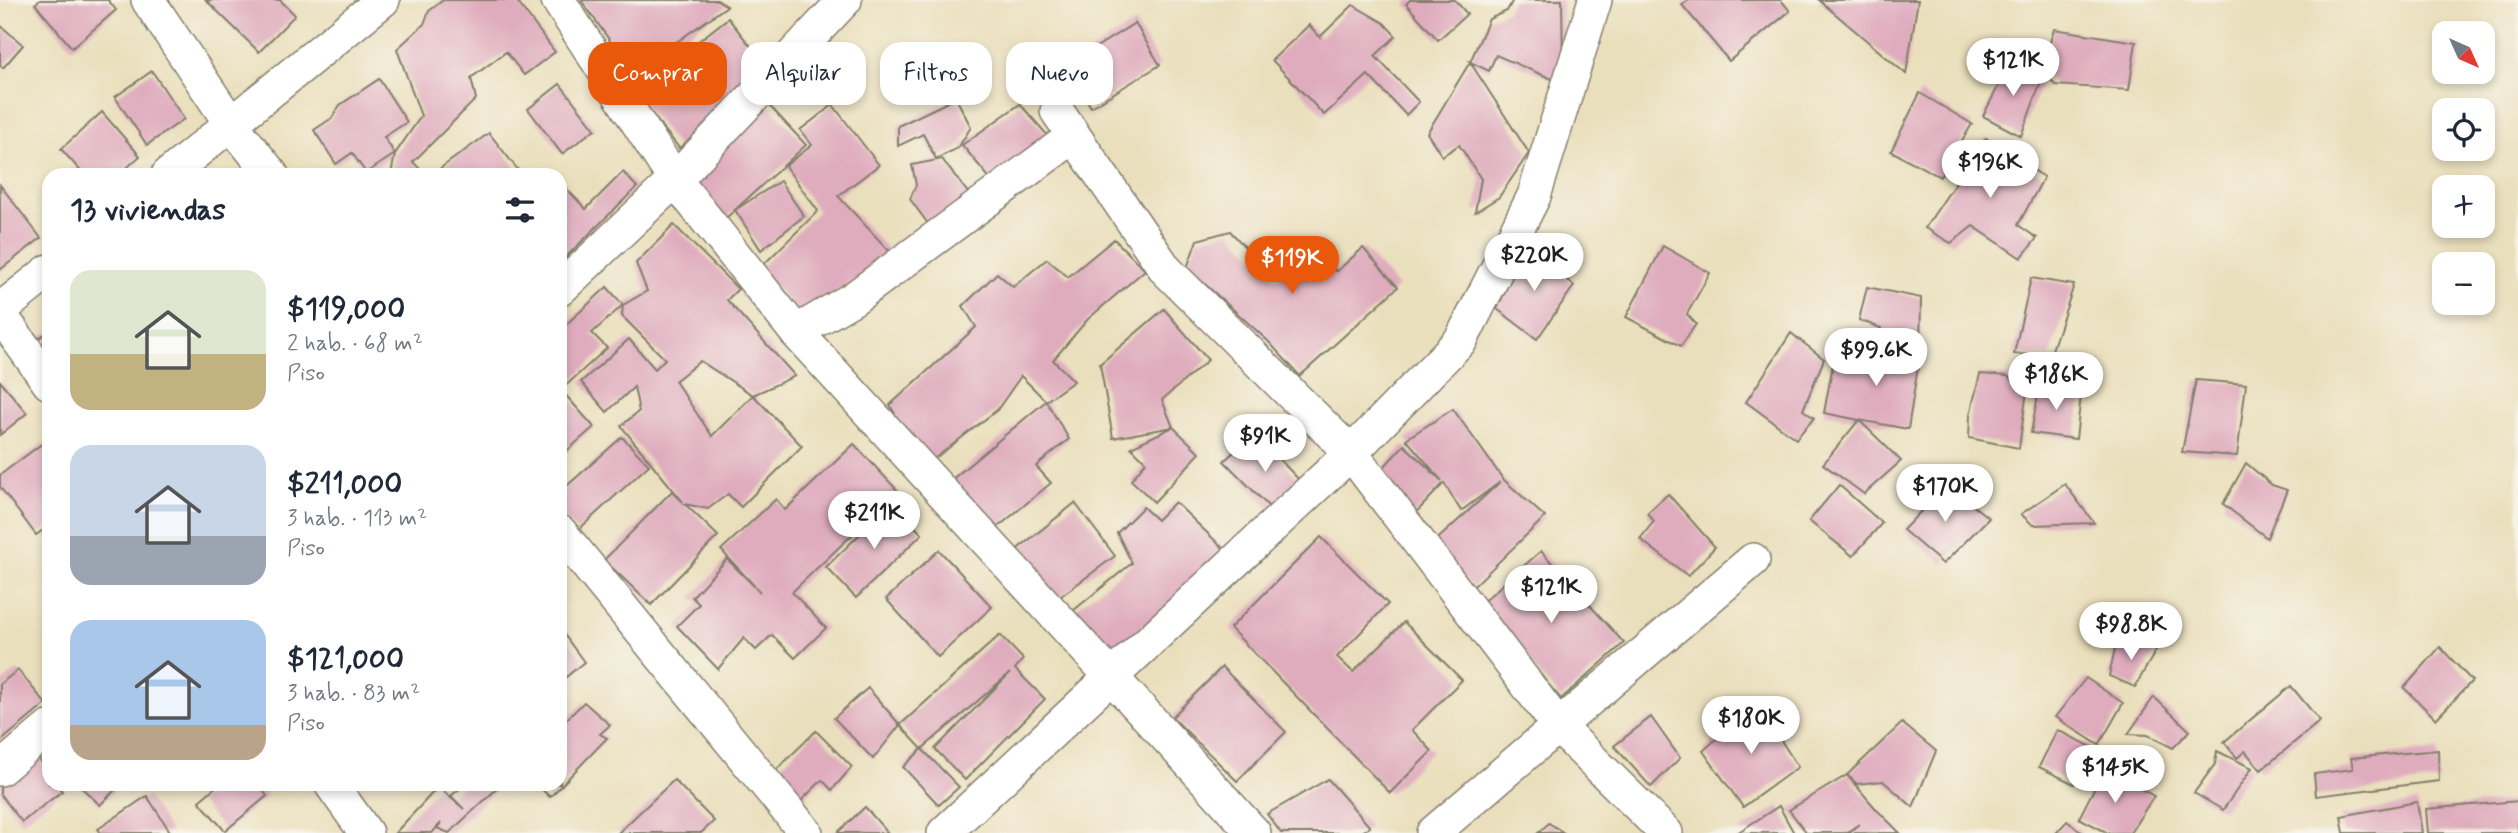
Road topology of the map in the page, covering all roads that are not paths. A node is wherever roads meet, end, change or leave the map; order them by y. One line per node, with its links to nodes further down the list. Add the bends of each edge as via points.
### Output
1 (148, 0): 6 (street)
2 (383, 0): 6 (street)
3 (558, 0): 9 (street)
4 (845, 0): 9 (street)
5 (1595, 0): 15 (street, via 1534,196 1461,340)
6 (231, 124): 7 (street); 8 (street)
7 (177, 168)
8 (266, 168)
9 (675, 180): 11 (street); 13 (street)
10 (42, 277): 12 (street)
11 (567, 282)
12 (0, 312): 14 (street)
13 (796, 332): 15 (street, via 854,298 1065,124 1166,270); 18 (street)
14 (42, 373)
15 (1351, 453): 18 (street); 19 (street)
16 (567, 541): 24 (street)
17 (1752, 561): 19 (street)
18 (1110, 675): 25 (street); 26 (street)
19 (1560, 728): 27 (street); 28 (street)
20 (42, 734): 21 (street)
21 (0, 769)
22 (336, 791): 23 (street)
23 (366, 833)
24 (806, 833)
25 (944, 833)
26 (1254, 833)
27 (1433, 833)
28 (1665, 833)

